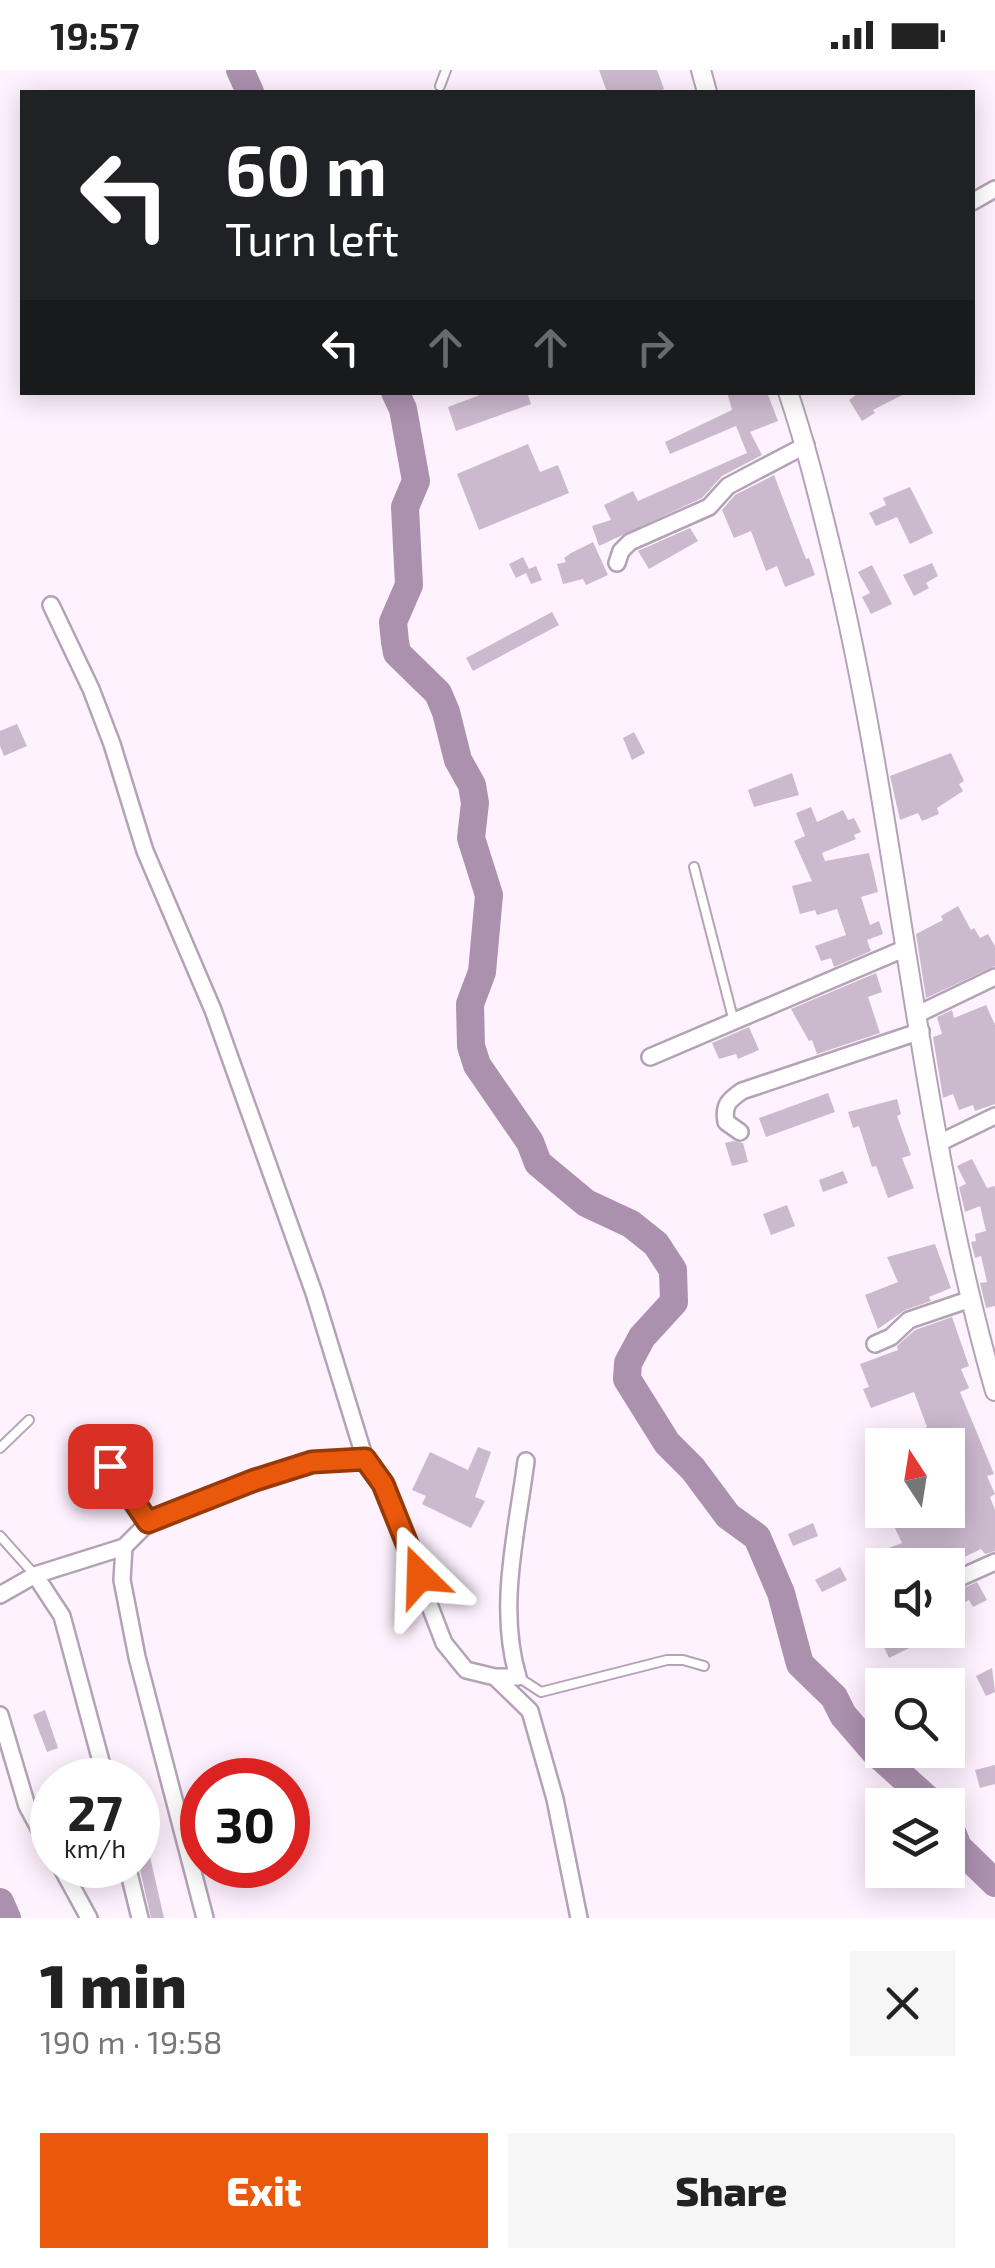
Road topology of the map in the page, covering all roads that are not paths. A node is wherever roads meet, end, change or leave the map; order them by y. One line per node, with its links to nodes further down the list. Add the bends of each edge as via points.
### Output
1 (446, 70): 2 (lane)
2 (440, 86)
3 (789, 395): 4 (street)
4 (806, 445): 5 (street, via 728,486 710,507 630,542); 8 (street, via 861,674)
5 (618, 563)
6 (51, 606): 22 (street, via 91,689 145,851 213,1010)
7 (694, 866): 10 (lane)
8 (906, 948): 10 (street); 11 (street)
9 (995, 977): 11 (street)
10 (734, 1022): 12 (street)
11 (919, 1022): 14 (street, via 742,1091 724,1107 726,1122); 15 (street)
12 (650, 1057)
13 (995, 1116): 15 (street)
14 (740, 1132)
15 (939, 1143): 16 (street)
16 (971, 1300): 17 (street, via 909,1320); 18 (street)
17 (874, 1344)
18 (995, 1391)
19 (29, 1420): 21 (lane)
20 (92, 1437): 24 (lane)
21 (0, 1448)
22 (365, 1459): 24 (street, via 312,1462); 32 (street, via 383,1484 444,1643 466,1670)
23 (526, 1461): 33 (street, via 508,1604)
24 (148, 1522): 26 (street)
25 (0, 1536): 28 (lane)
26 (124, 1547): 28 (street); 41 (street, via 122,1580 136,1657)
27 (995, 1562): 29 (street)
28 (35, 1575): 30 (street); 35 (street, via 62,1616)
29 (965, 1575)
30 (0, 1595)
31 (704, 1666): 33 (lane, via 667,1660 541,1692)
32 (495, 1677): 33 (street); 42 (street, via 530,1711)
33 (518, 1677)
34 (0, 1715): 36 (street)
35 (100, 1758)
36 (30, 1812)
37 (73, 1888): 39 (street)
38 (133, 1888): 40 (street)
39 (89, 1918)
40 (140, 1918)
41 (205, 1918)
42 (579, 1918)

